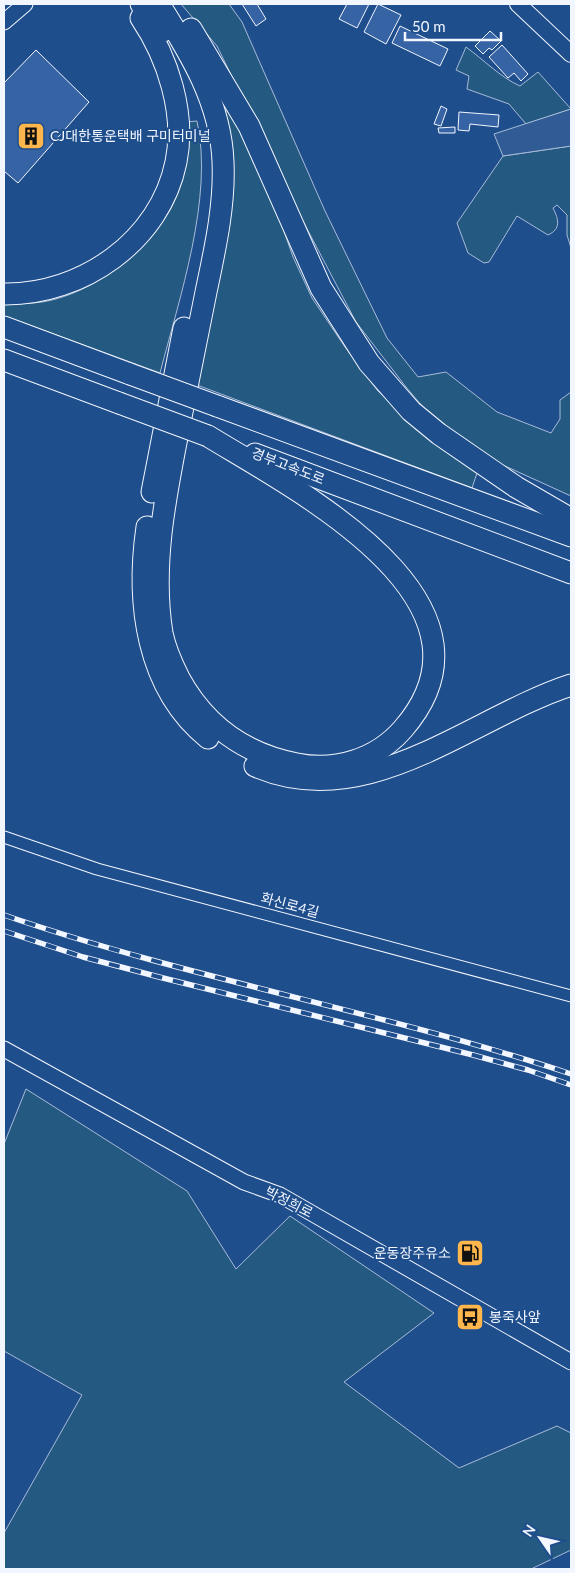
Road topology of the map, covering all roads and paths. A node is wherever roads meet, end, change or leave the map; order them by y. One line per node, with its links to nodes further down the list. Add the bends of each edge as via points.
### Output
1 (25, 4): 7 (street)
2 (130, 4): 9 (highway, via 150,32 177,103 179,131 170,184 161,204 135,238 104,265 51,289)
3 (142, 4): 16 (highway, via 180,57 194,88 206,120 211,177 207,214 157,459 146,536 144,579 148,641 164,684 174,700 205,736 240,760 286,777 334,779 384,770)
4 (159, 4): 12 (highway, via 207,88 221,136 223,165 212,262 160,537 159,586 166,648 187,692 210,722 232,739 272,758 300,765 347,764 364,758 395,738 417,709 426,690 432,642 425,614 387,561 350,529 316,503)
5 (170, 4): 13 (highway, via 186,22 249,126 306,260 337,316 369,363 410,411 439,434 516,487)
6 (518, 4): 8 (main road)
7 (4, 22)
8 (571, 54)
9 (4, 294)
10 (4, 327): 14 (highway, bridge)
11 (4, 360): 12 (highway, 경부고속도로, bridge)
12 (208, 436): 15 (highway, 경부고속도로)
13 (571, 519)
14 (571, 536)
15 (571, 573)
16 (571, 685)
17 (4, 837): 18 (street, 화신로4길, via 97,869)
18 (571, 996)
19 (4, 1049): 20 (street, 박정희로, via 244,1182 280,1195)
20 (571, 1362)

